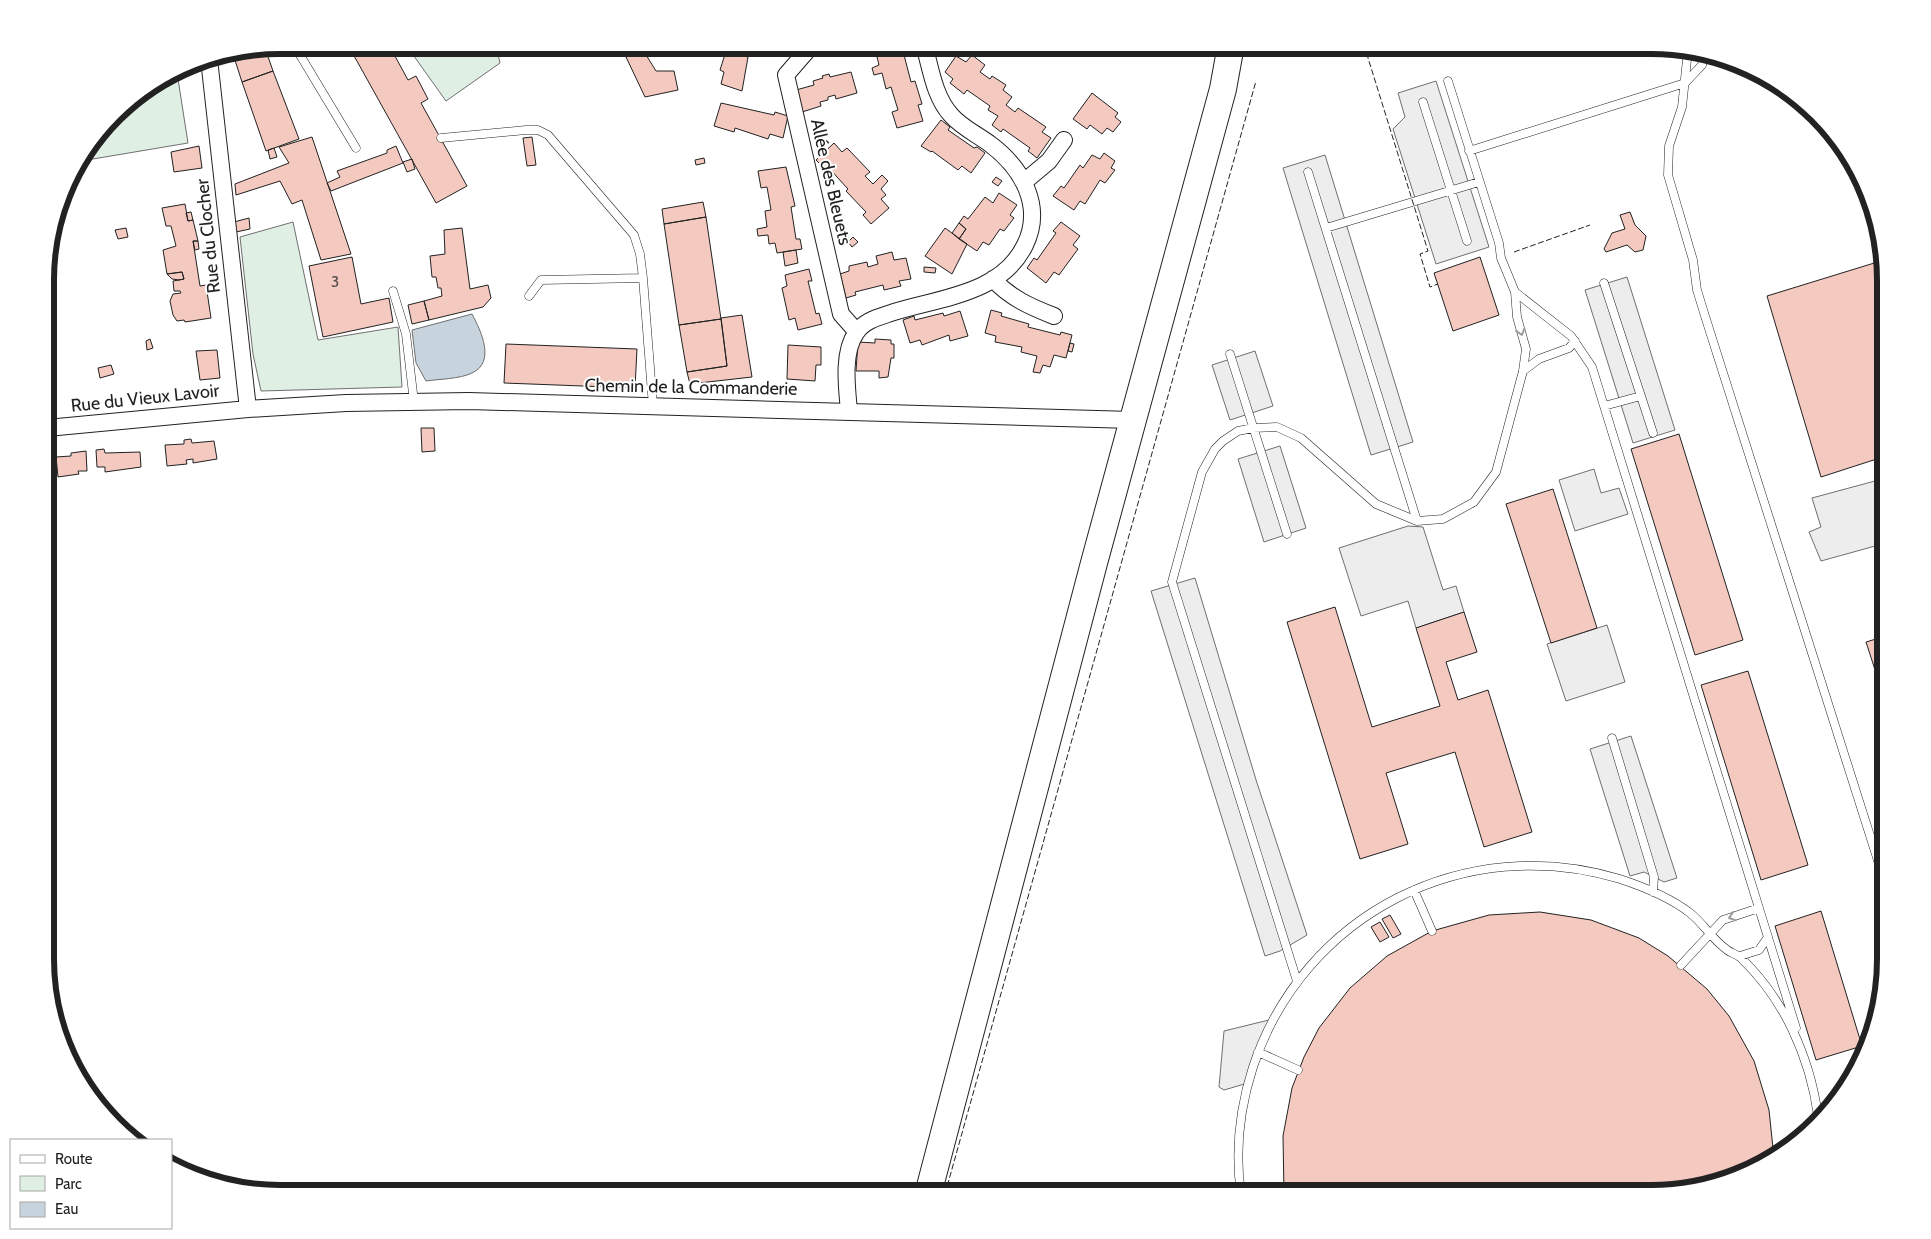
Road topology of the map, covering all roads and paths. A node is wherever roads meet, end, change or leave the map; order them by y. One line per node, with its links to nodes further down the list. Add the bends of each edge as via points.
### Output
1 (299, 54): 15 (lane)
2 (804, 54): 30 (street, Allée des Bleuets, via 786,75 841,314)
3 (927, 54): 18 (street, via 942,104 952,117 1010,160)
4 (1229, 54): 11 (main road)
5 (1240, 54): 11 (main road)
6 (1686, 57): 10 (lane)
7 (1704, 60): 10 (lane)
8 (209, 65): 38 (street, Rue du Clocher)
9 (1448, 81): 16 (lane)
10 (1685, 83): 16 (lane); 47 (lane, via 1678,124 1669,146 1668,175 1693,260 1697,290)
11 (1223, 89): 40 (main road)
12 (1423, 102): 20 (lane)
13 (441, 138): 23 (lane, via 526,130 538,130 548,135 634,236)
14 (1064, 140): 18 (street, via 1048,161)
15 (356, 148)
16 (1469, 151): 19 (lane)
17 (1308, 172): 21 (lane)
18 (1024, 182): 24 (street, via 1031,198 1032,220 1025,245 1012,264)
19 (1479, 182): 20 (lane); 27 (lane, via 1501,258)
20 (1451, 190): 21 (lane); 22 (lane)
21 (1326, 228): 44 (lane)
22 (1467, 241)
23 (643, 278): 28 (lane, via 541,280); 36 (lane)
24 (993, 279): 29 (street, via 1005,292); 30 (street, via 956,296 872,319)
25 (1604, 282): 34 (lane)
26 (394, 291): 35 (lane, via 406,334)
27 (1515, 292): 31 (lane); 33 (lane, one-way to 33, via 1517,317 1526,349)
28 (529, 296)
29 (1054, 316)
30 (856, 331): 39 (street, via 848,359)
31 (1575, 341): 33 (lane, via 1569,348 1539,359); 37 (lane, via 1592,367)
32 (1230, 354): 42 (lane)
33 (1523, 371): 44 (lane, via 1496,472 1474,502 1442,518)
34 (1641, 396): 37 (lane); 43 (lane)
35 (414, 402): 36 (street, Chemin de la Commanderie); 38 (street, Chemin de la Commanderie)
36 (653, 406): 39 (street, Chemin de la Commanderie)
37 (1604, 406): 50 (lane)
38 (248, 408): 41 (street, Rue du Vieux Lavoir)
39 (849, 411): 40 (street, Chemin de la Commanderie)
40 (1133, 420): 62 (main road)
41 (54, 427)
42 (1253, 428): 44 (lane, via 1277,427 1301,438 1376,504); 45 (lane); 56 (lane, via 1238,431 1223,440 1202,472 1172,582)
43 (1653, 433)
44 (1417, 520)
45 (1287, 534)
46 (1612, 738): 49 (lane, via 1654,877)
47 (1877, 858)
48 (1414, 890): 49 (lane, via 1467,872 1539,865 1592,872); 51 (lane); 56 (lane, via 1371,912 1348,929)
49 (1653, 892): 52 (lane, via 1691,913)
50 (1759, 908): 52 (lane, one-way to 52, via 1723,920); 53 (lane)
51 (1432, 931)
52 (1709, 933): 54 (lane, via 1727,950); 55 (lane)
53 (1768, 938): 54 (lane, via 1759,950); 58 (lane)
54 (1740, 956): 58 (lane, via 1775,998)
55 (1681, 965)
56 (1297, 981): 57 (lane)
57 (1258, 1052): 59 (lane); 63 (lane, via 1241,1122)
58 (1808, 1066): 60 (lane); 61 (lane)
59 (1298, 1070)
60 (1821, 1108)
61 (1817, 1112)
62 (930, 1185)
63 (1240, 1185)

